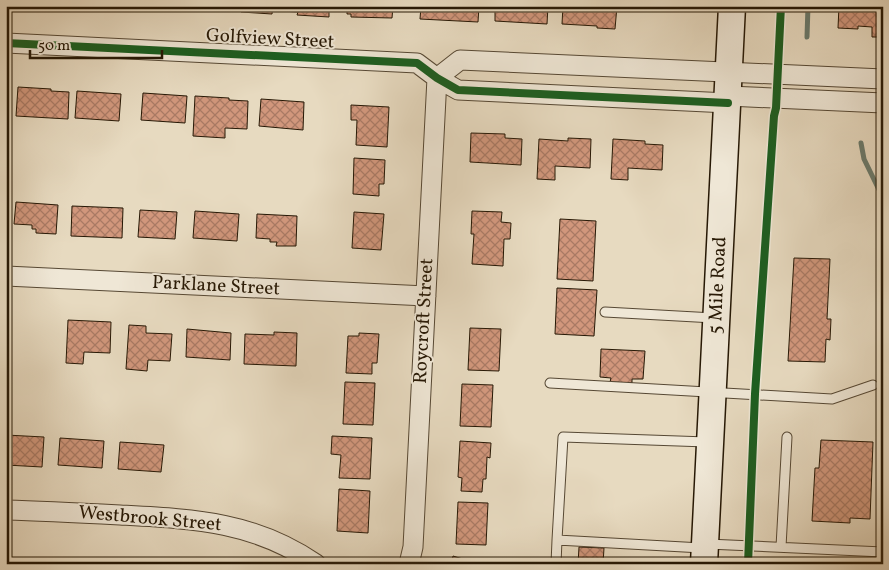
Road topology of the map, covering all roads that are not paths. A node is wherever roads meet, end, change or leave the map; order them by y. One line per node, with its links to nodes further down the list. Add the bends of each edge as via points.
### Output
1 (732, 6): 5 (main road, 5 Mile Road)
2 (6, 43): 3 (street, Golfview Street, via 417,63)
3 (437, 78): 5 (street, Golfview Street, via 458,90); 5 (street, via 460,60); 8 (street, Roycroft Street)
4 (883, 79): 5 (street)
5 (728, 91): 6 (street); 10 (main road, 5 Mile Road)
6 (883, 103)
7 (6, 276): 8 (street, Parklane Street)
8 (426, 296): 22 (street, Roycroft Street, via 413,547)
9 (604, 312): 10 (lane)
10 (716, 318): 13 (main road, 5 Mile Road)
11 (550, 383): 13 (lane)
12 (873, 386): 13 (lane, via 832,399)
13 (712, 392): 15 (main road, 5 Mile Road)
14 (788, 437): 18 (lane)
15 (710, 442): 17 (lane, via 563,437); 19 (main road, 5 Mile Road)
16 (6, 510): 21 (street, Westbrook Street, via 157,517 222,524 278,542)
17 (557, 540): 19 (lane); 23 (lane)
18 (781, 547): 19 (lane); 20 (lane)
19 (704, 552)
20 (883, 552)
21 (316, 564)
22 (409, 564)
23 (556, 564)

